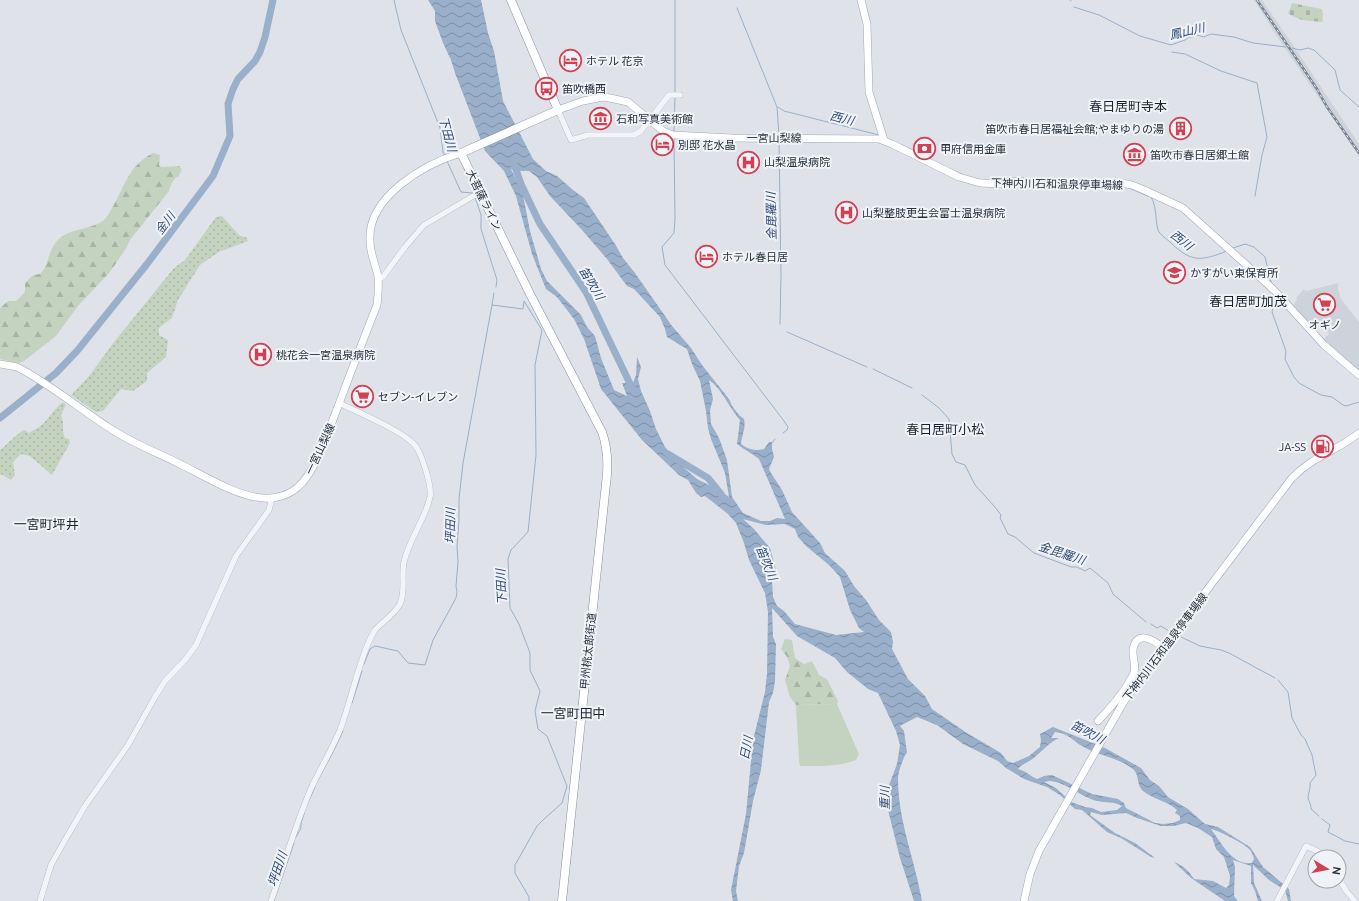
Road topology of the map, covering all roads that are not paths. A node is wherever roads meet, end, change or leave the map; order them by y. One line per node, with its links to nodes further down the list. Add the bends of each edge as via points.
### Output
1 (512, 0): 4 (highway)
2 (861, 0): 6 (main road, via 867,24 870,92)
3 (677, 95): 5 (street, via 670,95)
4 (555, 111): 5 (main road, 一宮山梨線, via 603,97 628,102); 5 (street, via 571,140 588,135 634,135 641,131); 7 (highway)
5 (650, 119): 6 (main road, 一宮山梨線, via 663,131 675,135)
6 (884, 138): 11 (main road, 下神内川石和温泉停車場線, via 959,177 980,183 1121,183 1132,185 1182,208 1275,292 1324,345)
7 (460, 154): 8 (highway, 大菩薩ライン); 9 (main road, 一宮山梨線, via 441,161 407,180 378,208 369,236)
8 (476, 194): 9 (street, via 424,225 404,247 383,277); 14 (highway, 大菩薩ライン, via 602,432)
9 (378, 278): 12 (main road, 一宮山梨線, via 377,305)
10 (0, 364): 15 (main road, 一宮山梨線, via 17,367 28,373 134,443 245,494)
11 (1359, 375)
12 (339, 403): 15 (main road, 一宮山梨線, via 306,479 298,488); 21 (street, via 413,442 428,480 430,498 406,552 400,603 369,642 340,730 303,809)
13 (1359, 433): 16 (main road, 下神内川石和温泉停車場線, via 1307,463 1292,478)
14 (607, 448): 22 (highway, 甲州桃太郎街道, via 607,474)
15 (272, 498): 20 (street, via 269,510 236,556 196,645 186,660 165,681 128,745 69,833 51,865)
16 (1163, 648): 17 (main road, via 1147,638 1141,638 1137,642 1133,649 1136,666 1133,676 1114,704); 23 (main road, 下神内川石和温泉停車場線, via 1123,703 1039,851 1030,874)
17 (1098, 721)
18 (1313, 849): 24 (street, via 1306,846)
19 (1345, 889): 25 (street)
20 (40, 901)
21 (271, 901)
22 (562, 901)
23 (1024, 901)
24 (1277, 901)
25 (1355, 901)

